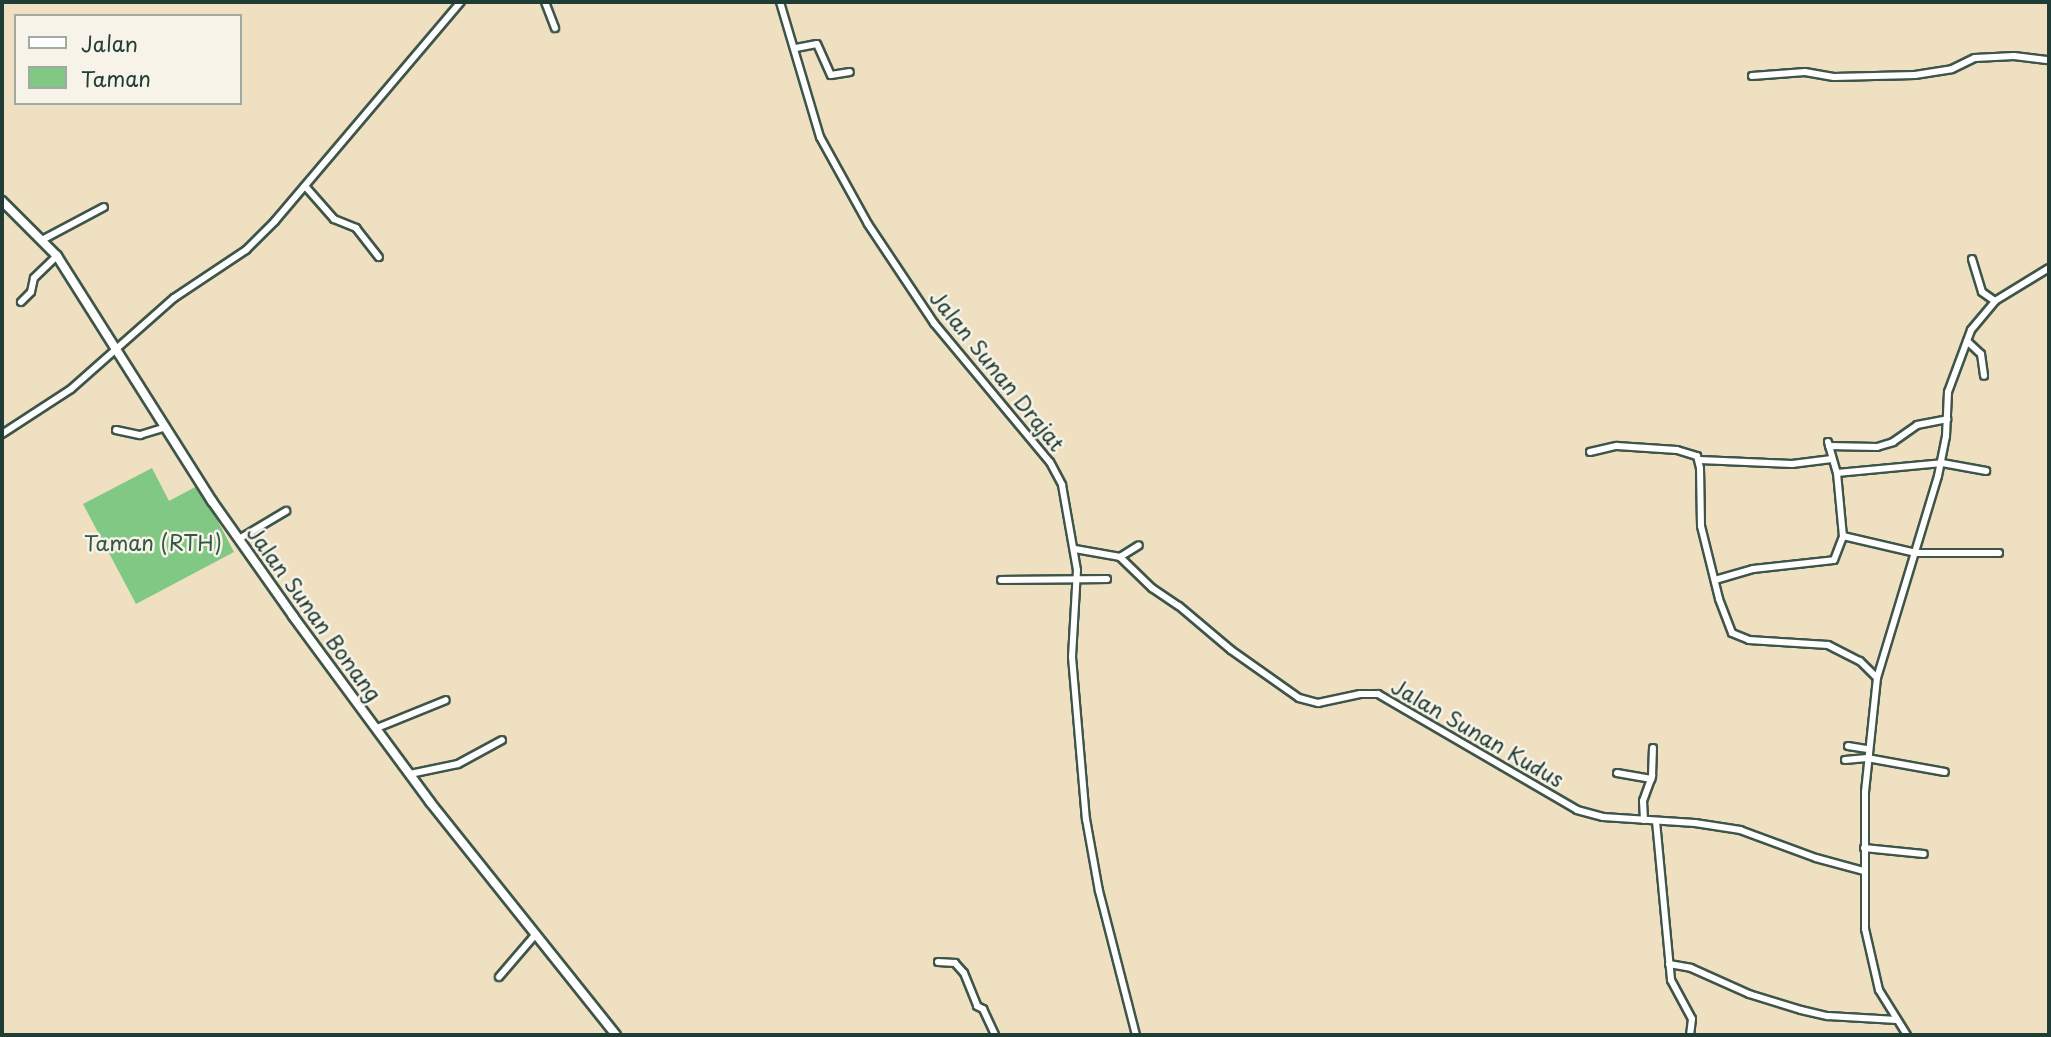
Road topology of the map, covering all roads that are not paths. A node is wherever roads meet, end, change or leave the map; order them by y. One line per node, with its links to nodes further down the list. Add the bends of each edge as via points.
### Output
1 (461, 2): 9 (street)
2 (545, 2): 4 (street)
3 (780, 2): 5 (street, Jalan Sunan Drajat)
4 (555, 28)
5 (796, 48): 7 (street, via 817,44 831,75); 36 (street, Jalan Sunan Drajat, via 820,137 868,224 934,323 1055,469)
6 (2049, 60): 8 (street, via 1975,58 1952,69 1915,75 1835,77 1805,72)
7 (850, 72)
8 (1752, 76)
9 (305, 186): 14 (street, via 334,219 356,228); 20 (street, via 246,250 174,298)
10 (2, 201): 12 (street, Jalan Sunan Bonang)
11 (104, 207): 12 (street)
12 (42, 240): 13 (street, Jalan Sunan Bonang)
13 (57, 256): 18 (street, via 34,278 31,292); 20 (street, Jalan Sunan Bonang)
14 (379, 257)
15 (1972, 259): 17 (street, via 1982,292)
16 (2049, 268): 17 (street)
17 (1995, 301): 19 (street, via 1976,320)
18 (22, 302)
19 (1967, 341): 21 (street, via 1981,354); 22 (street, via 1948,392)
20 (117, 349): 23 (street, Jalan Sunan Bonang); 25 (street, via 71,388)
21 (1984, 376)
22 (1947, 419): 27 (street, via 1917,425 1887,445 1828,444); 29 (street)
23 (166, 427): 24 (street, via 140,435); 34 (street, Jalan Sunan Bonang)
24 (116, 430)
25 (2, 434)
26 (1590, 452): 28 (street, via 1634,447 1689,452)
27 (1832, 459): 28 (street, via 1792,464); 31 (street)
28 (1700, 460): 43 (street, via 1700,518)
29 (1941, 463): 30 (street); 31 (street); 37 (street)
30 (1986, 471)
31 (1837, 473): 33 (street)
32 (286, 511): 34 (street)
33 (1843, 536): 37 (street); 43 (street, via 1834,560 1753,569)
34 (239, 539): 46 (street, Jalan Sunan Bonang)
35 (1139, 545): 39 (street)
36 (1075, 549): 39 (street); 40 (street, Jalan Sunan Drajat)
37 (1916, 553): 38 (street); 44 (street)
38 (1999, 553)
39 (1120, 556): 57 (street, Jalan Sunan Kudus, via 1152,588 1299,698 1318,703 1378,694 1577,810)
40 (1077, 579): 41 (street); 42 (street); 69 (street, Jalan Sunan Drajat, via 1072,657 1086,819 1098,891)
41 (1107, 579)
42 (1001, 580)
43 (1715, 580): 44 (street, via 1729,626 1738,638 1828,645 1860,661)
44 (1877, 678): 50 (street)
45 (446, 700): 46 (street)
46 (377, 728): 55 (street, Jalan Sunan Bonang)
47 (502, 740): 55 (street, via 458,764)
48 (1848, 746): 50 (street)
49 (1653, 748): 56 (street)
50 (1868, 749): 51 (street)
51 (1867, 758): 52 (street); 53 (street); 59 (street)
52 (1845, 760)
53 (1945, 772)
54 (1617, 773): 56 (street)
55 (410, 774): 62 (street, Jalan Sunan Bonang)
56 (1651, 779): 57 (street, via 1643,801)
57 (1644, 820): 58 (street, Jalan Sunan Kudus)
58 (1656, 821): 61 (street, Jalan Sunan Kudus, via 1740,830); 64 (street)
59 (1864, 848): 60 (street); 61 (street)
60 (1924, 854)
61 (1864, 871): 66 (street, via 1868,955 1879,990)
62 (535, 934): 65 (street); 67 (street, Jalan Sunan Bonang)
63 (938, 962): 68 (street, via 955,963 964,973)
64 (1669, 964): 66 (street, via 1691,968 1749,994 1828,1016); 70 (street, via 1673,986 1692,1019)
65 (499, 977)
66 (1897, 1020): 71 (street)
67 (616, 1035)
68 (995, 1035)
69 (1136, 1035)
70 (1690, 1035)
71 (1907, 1035)

